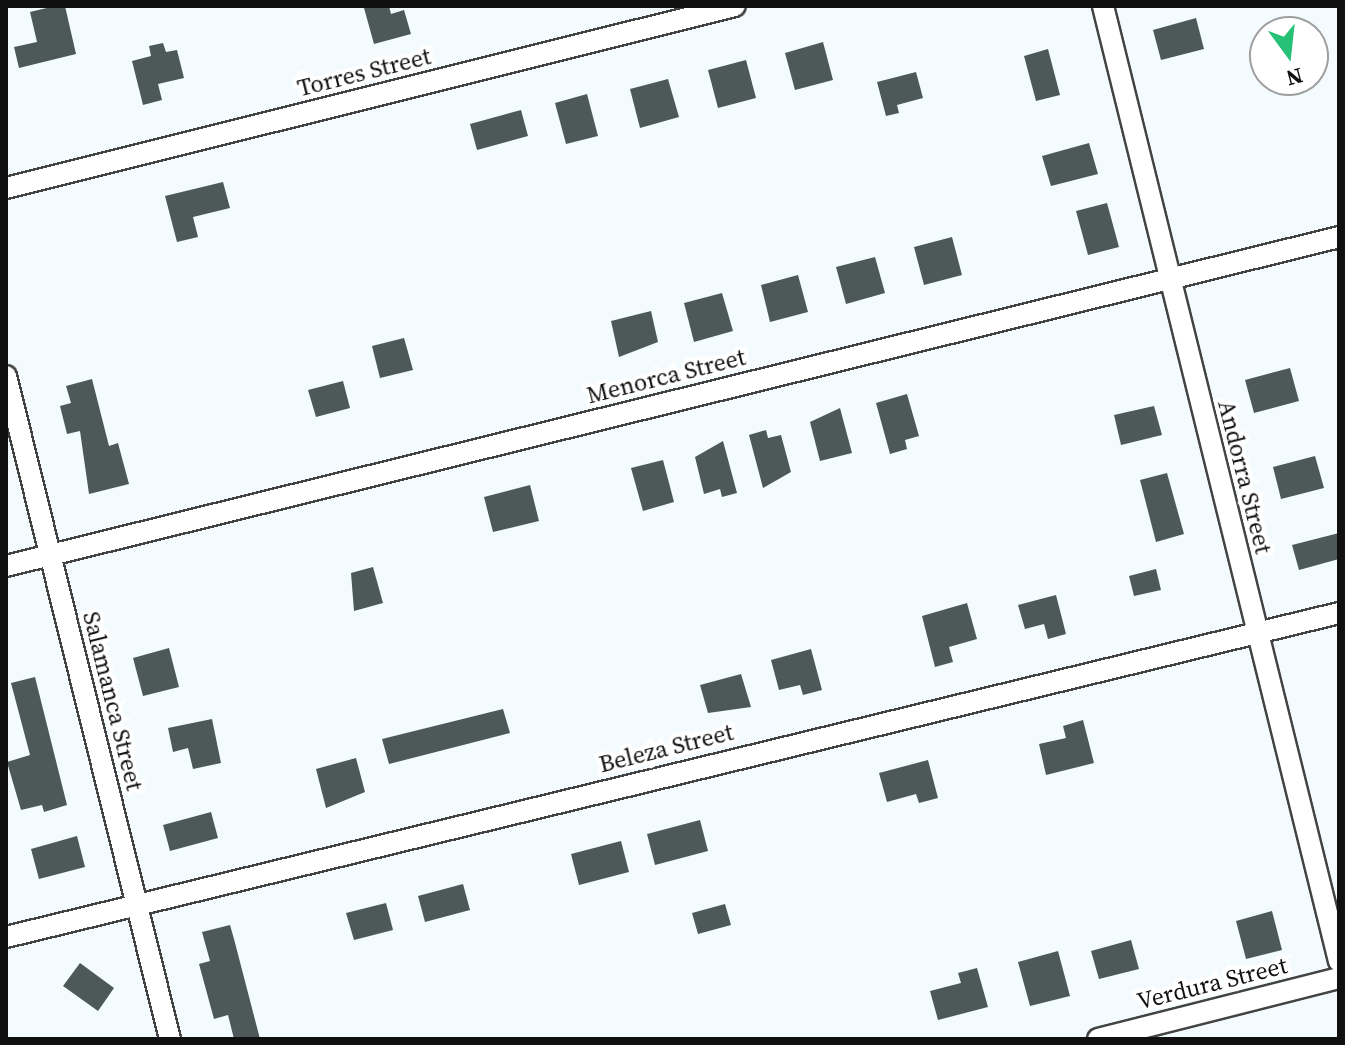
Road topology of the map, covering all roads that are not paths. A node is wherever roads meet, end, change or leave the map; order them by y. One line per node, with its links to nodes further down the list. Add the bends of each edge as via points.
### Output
1 (735, 6): 3 (street, Torres Street)
2 (1103, 6): 5 (street, Andorra Street)
3 (6, 188)
4 (1339, 237): 5 (street, Menorca Street)
5 (1171, 278): 7 (street, Menorca Street); 10 (street, Andorra Street)
6 (6, 376): 7 (street, Salamanca Street)
7 (50, 555): 8 (street, Menorca Street); 11 (street, Salamanca Street)
8 (6, 566)
9 (1339, 613): 10 (street, Beleza Street)
10 (1256, 633): 11 (street, Beleza Street); 13 (street, Andorra Street)
11 (137, 903): 12 (street, Beleza Street); 15 (street, Salamanca Street)
12 (6, 937)
13 (1339, 961)
14 (1339, 978): 16 (street, Verdura Street)
15 (170, 1039)
16 (1098, 1039)

